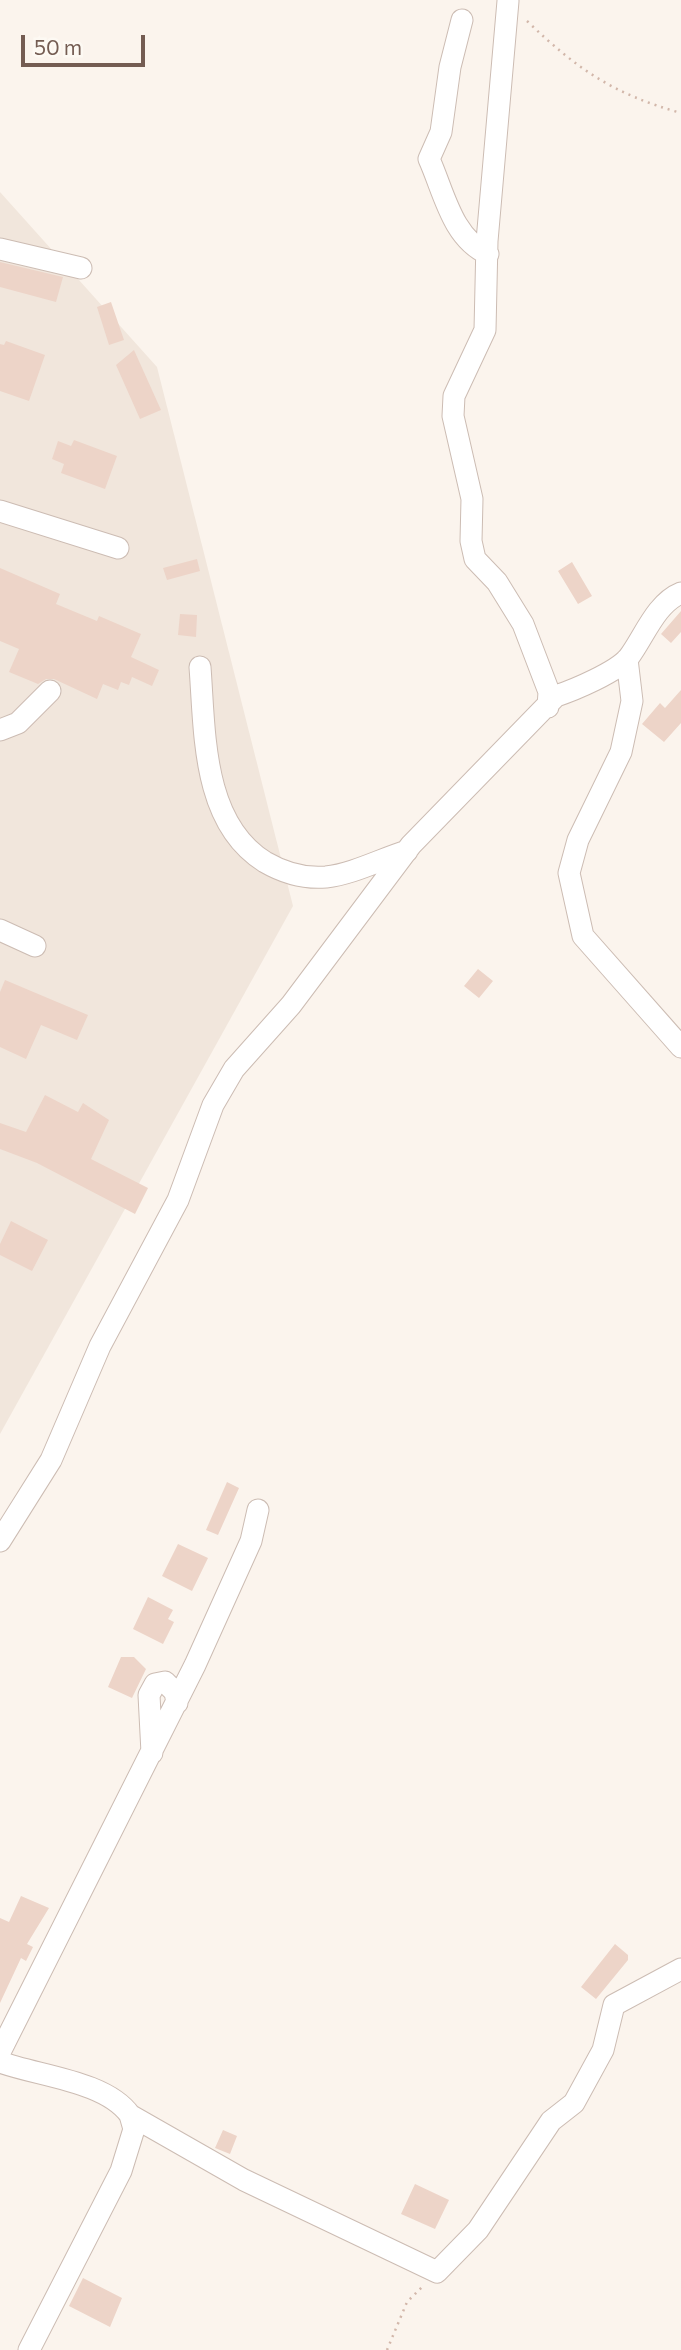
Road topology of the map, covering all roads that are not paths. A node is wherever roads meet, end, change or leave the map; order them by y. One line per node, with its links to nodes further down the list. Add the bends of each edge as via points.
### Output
1 (508, 1): 4 (street)
2 (462, 20): 4 (street, via 441,132 429,159 438,189 466,238 471,246)
3 (0, 249): 5 (street)
4 (488, 254): 12 (street, via 485,330 454,396 453,416 472,499 475,559 497,582 523,624 549,692)
5 (82, 268)
6 (0, 511): 7 (street)
7 (118, 548)
8 (681, 593): 9 (street, via 657,614)
9 (627, 659): 12 (street, via 556,696); 17 (street, via 632,701 621,752 578,840 569,873 583,936)
10 (200, 667): 14 (street, via 212,779 233,834 253,854 290,874 328,877)
11 (50, 691): 13 (street, via 18,723)
12 (548, 707): 14 (street)
13 (0, 730)
14 (407, 851): 19 (street, via 291,1006 234,1069 213,1105 177,1200 100,1346 51,1460)
15 (0, 930): 16 (street)
16 (35, 946)
17 (681, 1047)
18 (258, 1510): 20 (street, via 251,1541)
19 (0, 1541)
20 (177, 1703): 21 (street); 21 (street, via 175,1692 165,1682 155,1684 149,1695)
21 (152, 1753): 23 (street)
22 (681, 1969): 26 (street, via 614,2005 603,2050 574,2103 551,2121 478,2230 437,2272 244,2180)
23 (9, 2019): 24 (street)
24 (0, 2052)
25 (0, 2062): 26 (street, via 98,2091 122,2103)
26 (130, 2115): 27 (street, via 134,2129 121,2171)
27 (29, 2350)

